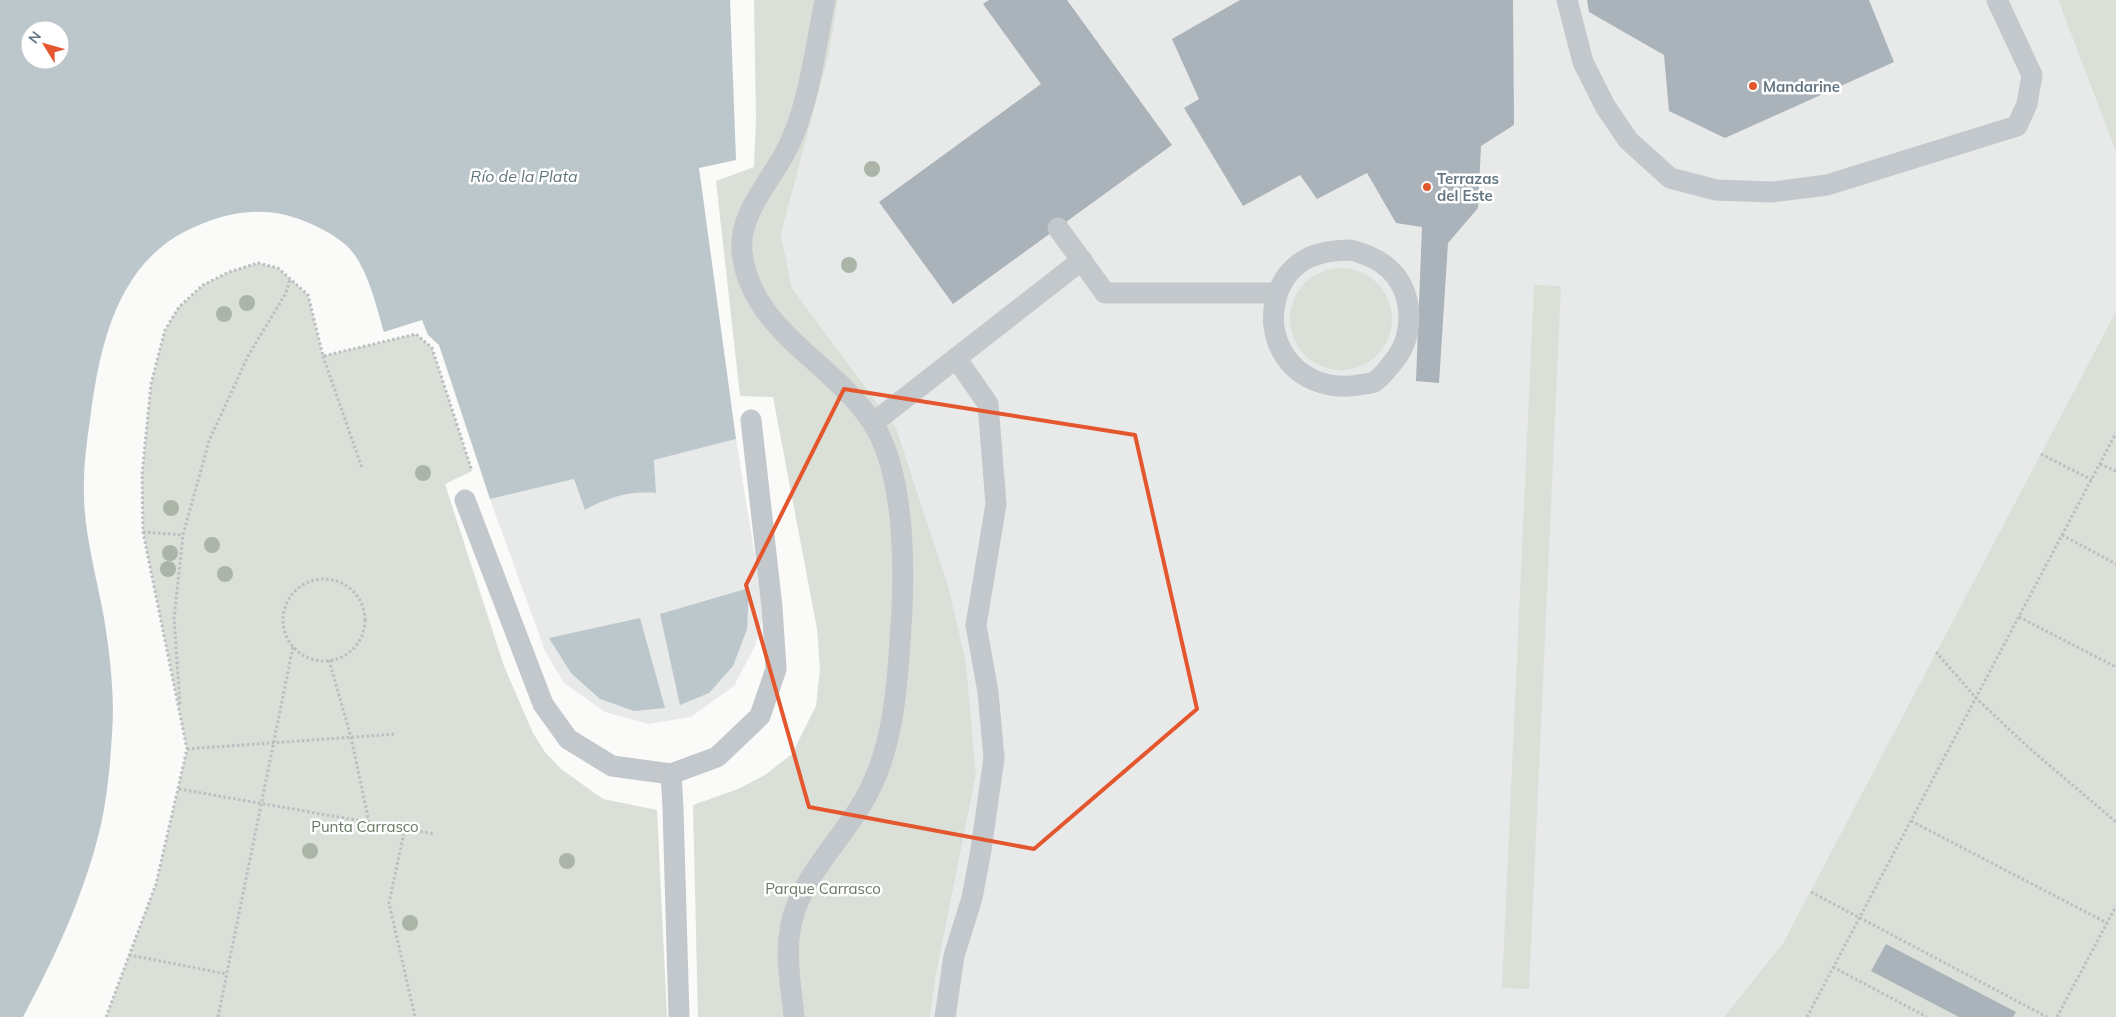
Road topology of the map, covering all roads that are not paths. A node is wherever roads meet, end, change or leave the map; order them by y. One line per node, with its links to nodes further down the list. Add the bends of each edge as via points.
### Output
1 (825, 0): 9 (lane, via 795,130 747,222 742,249 752,292 762,308 855,399)
2 (1567, 0): 3 (lane, via 1583,62 1605,106 1628,140 1670,178 1716,190 1772,192 1827,185 2017,126 2027,104 2032,75)
3 (1997, 0)
4 (1058, 228): 5 (lane)
5 (1082, 260): 6 (lane, via 1105,293); 7 (lane)
6 (1277, 293): 6 (lane, via 1272,316 1276,340 1287,361 1305,377 1327,385 1351,386 1373,382 1403,348 1409,327 1409,306 1402,285 1389,268 1371,256 1351,250 1336,250 1308,258 1290,272)
7 (956, 358): 9 (lane); 14 (lane, via 988,404 996,504 976,625 988,692 994,758 972,898 954,956)
8 (751, 420): 11 (lane, via 776,669 760,716 717,757)
9 (874, 424): 13 (lane, via 894,481 902,531 900,642 892,713 884,753 868,793 813,874 793,917 789,964)
10 (465, 500): 11 (lane, via 542,704 568,739 612,766)
11 (670, 774): 12 (lane)
12 (679, 1017)
13 (794, 1017)
14 (945, 1017)

